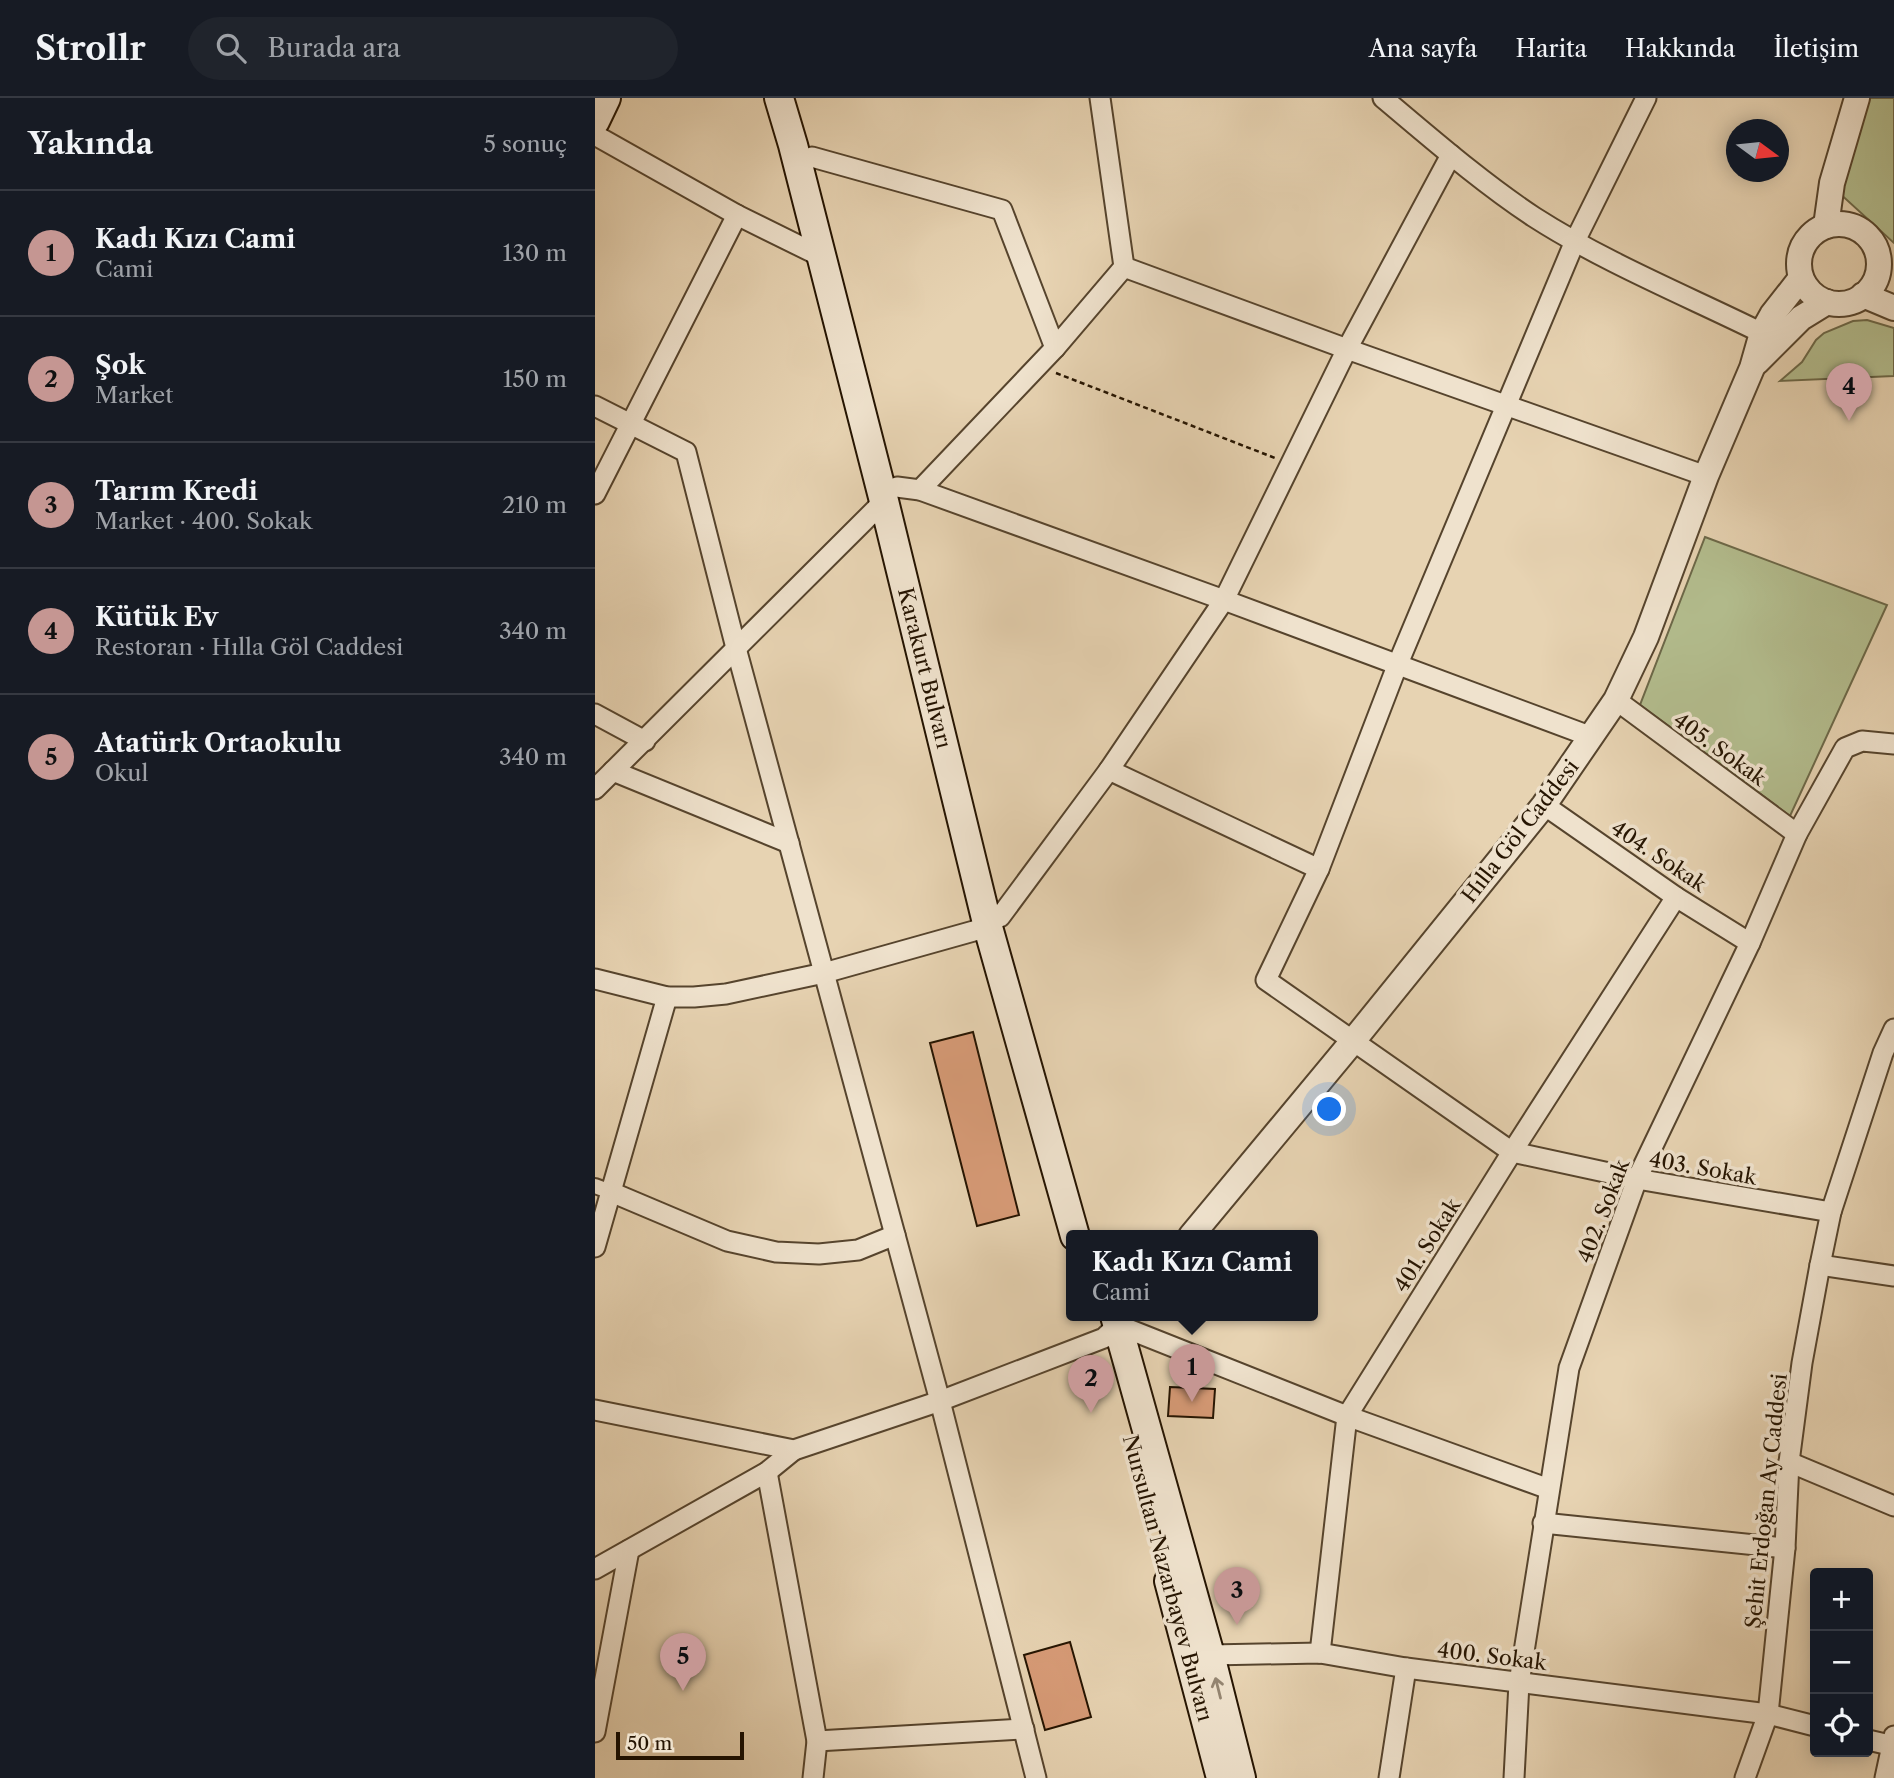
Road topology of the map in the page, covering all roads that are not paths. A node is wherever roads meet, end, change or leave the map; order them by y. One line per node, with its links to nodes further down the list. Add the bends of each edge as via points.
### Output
1 (606, 98): 8 (main road)
2 (779, 98): 15 (main road, Karakurt Bulvarı)
3 (800, 98): 11 (main road, Karakurt Bulvarı)
4 (1100, 98): 17 (street)
5 (1383, 98): 10 (street)
6 (1646, 98): 14 (street)
7 (1857, 98): 13 (street, via 1832,183)
8 (595, 121)
9 (595, 135): 12 (street)
10 (1451, 155): 14 (street); 24 (street)
11 (812, 157): 23 (street, via 1002,210); 30 (main road, Karakurt Bulvarı)
12 (737, 215): 15 (street); 28 (street)
13 (1826, 226): 16 (street, via 1838,223 1861,230); 18 (street, via 1805,241 1800,253)
14 (1575, 241): 22 (street); 27 (street)
15 (822, 257): 30 (main road, Karakurt Bulvarı)
16 (1886, 266): 19 (street)
17 (1124, 267): 23 (street); 24 (street)
18 (1801, 278): 20 (street, via 1807,289); 22 (street)
19 (1863, 295): 20 (street, via 1839,304); 21 (street)
20 (1827, 302): 25 (street, via 1801,318)
21 (1894, 307)
22 (1762, 333): 25 (street)
23 (1055, 348): 30 (street)
24 (1347, 349): 27 (street); 32 (street)
25 (1752, 368): 29 (street, Hılla Göl Caddesi)
26 (595, 406): 28 (street)
27 (1507, 406): 29 (street); 34 (street)
28 (632, 424): 31 (street); 33 (street, via 687,452)
29 (1706, 476): 35 (street, Hılla Göl Caddesi, via 1646,637)
30 (900, 493): 32 (street); 33 (street); 48 (main road, Karakurt Bulvarı)
31 (595, 494)
32 (1224, 600): 34 (street); 40 (street)
33 (736, 648): 38 (street); 45 (street)
34 (1397, 666): 37 (street); 46 (street)
35 (1616, 700): 37 (street, Hılla Göl Caddesi); 44 (street, 405. Sokak)
36 (595, 714): 38 (street)
37 (1592, 737): 43 (street, Hılla Göl Caddesi)
38 (645, 741): 41 (street)
39 (1894, 744): 44 (street, 402. Sokak, via 1862,740 1845,748)
40 (1109, 770): 46 (street); 48 (street)
41 (613, 771): 42 (street); 45 (street)
42 (595, 789)
43 (1544, 804): 47 (street, 404. Sokak); 54 (street, Hılla Göl Caddesi)
44 (1797, 834): 49 (street, 402. Sokak)
45 (789, 843): 50 (street)
46 (1319, 869): 54 (street, 403. Sokak, via 1266,980)
47 (1676, 897): 49 (street, 404. Sokak); 55 (street, 401. Sokak)
48 (994, 922): 50 (street); 59 (main road, Karakurt Bulvarı); 60 (main road, Karakurt Bulvarı)
49 (1750, 943): 56 (street, 402. Sokak)
50 (824, 973): 52 (street, via 726,993); 62 (street)
51 (595, 979): 52 (street)
52 (667, 997): 57 (street)
53 (1894, 1029): 58 (street, Şehit Erdoğan Ay Caddesi)
54 (1353, 1041): 55 (street, 403. Sokak); 61 (street, Hılla Göl Caddesi)
55 (1512, 1152): 56 (street, 403. Sokak); 69 (street, 401. Sokak)
56 (1637, 1180): 58 (street, 403. Sokak); 73 (street, 402. Sokak, via 1569,1368)
57 (603, 1189): 62 (street, via 727,1241 776,1252 858,1250); 63 (street)
58 (1831, 1212): 64 (street, Şehit Erdoğan Ay Caddesi)
59 (1073, 1230)
60 (1090, 1230)
61 (1196, 1230)
62 (895, 1236): 67 (street)
63 (595, 1247)
64 (1820, 1265): 65 (street); 71 (street, Şehit Erdoğan Ay Caddesi)
65 (1894, 1276)
66 (1112, 1322): 67 (street); 69 (street); 80 (main road, Nursultan Nazarbayev Bulvarı); 92 (main road, Nursultan Nazarbayev Bulvarı)
67 (940, 1401): 70 (street); 85 (street)
68 (595, 1410): 70 (street)
69 (1347, 1416): 73 (street); 79 (street, 401. Sokak)
70 (794, 1450): 72 (street)
71 (1789, 1462): 74 (street); 76 (street, Şehit Erdoğan Ay Caddesi)
72 (767, 1472): 77 (street); 87 (street)
73 (1549, 1489): 75 (street, 402. Sokak)
74 (1894, 1506)
75 (1543, 1523): 76 (street); 82 (street, 402. Sokak)
76 (1785, 1548): 83 (street, Şehit Erdoğan Ay Caddesi)
77 (629, 1550): 78 (street); 86 (street)
78 (595, 1569)
79 (1320, 1653): 80 (street, 400. Sokak); 81 (street, 400. Sokak)
80 (1210, 1655): 93 (main road, Nursultan Nazarbayev Bulvarı, one-way to 80)
81 (1406, 1668): 82 (street, 400. Sokak); 94 (street)
82 (1519, 1683): 83 (street, 400. Sokak); 95 (street, 402. Sokak)
83 (1768, 1714): 84 (street, 400. Sokak); 96 (street, Şehit Erdoğan Ay Caddesi)
84 (1810, 1725)
85 (1024, 1729): 87 (street); 91 (street)
86 (595, 1732)
87 (817, 1741): 90 (street)
88 (1873, 1741): 89 (street)
89 (1893, 1743): 97 (street)
90 (813, 1778)
91 (1036, 1778)
92 (1221, 1778)
93 (1241, 1778)
94 (1389, 1778)
95 (1514, 1778)
96 (1745, 1778)
97 (1885, 1778)

